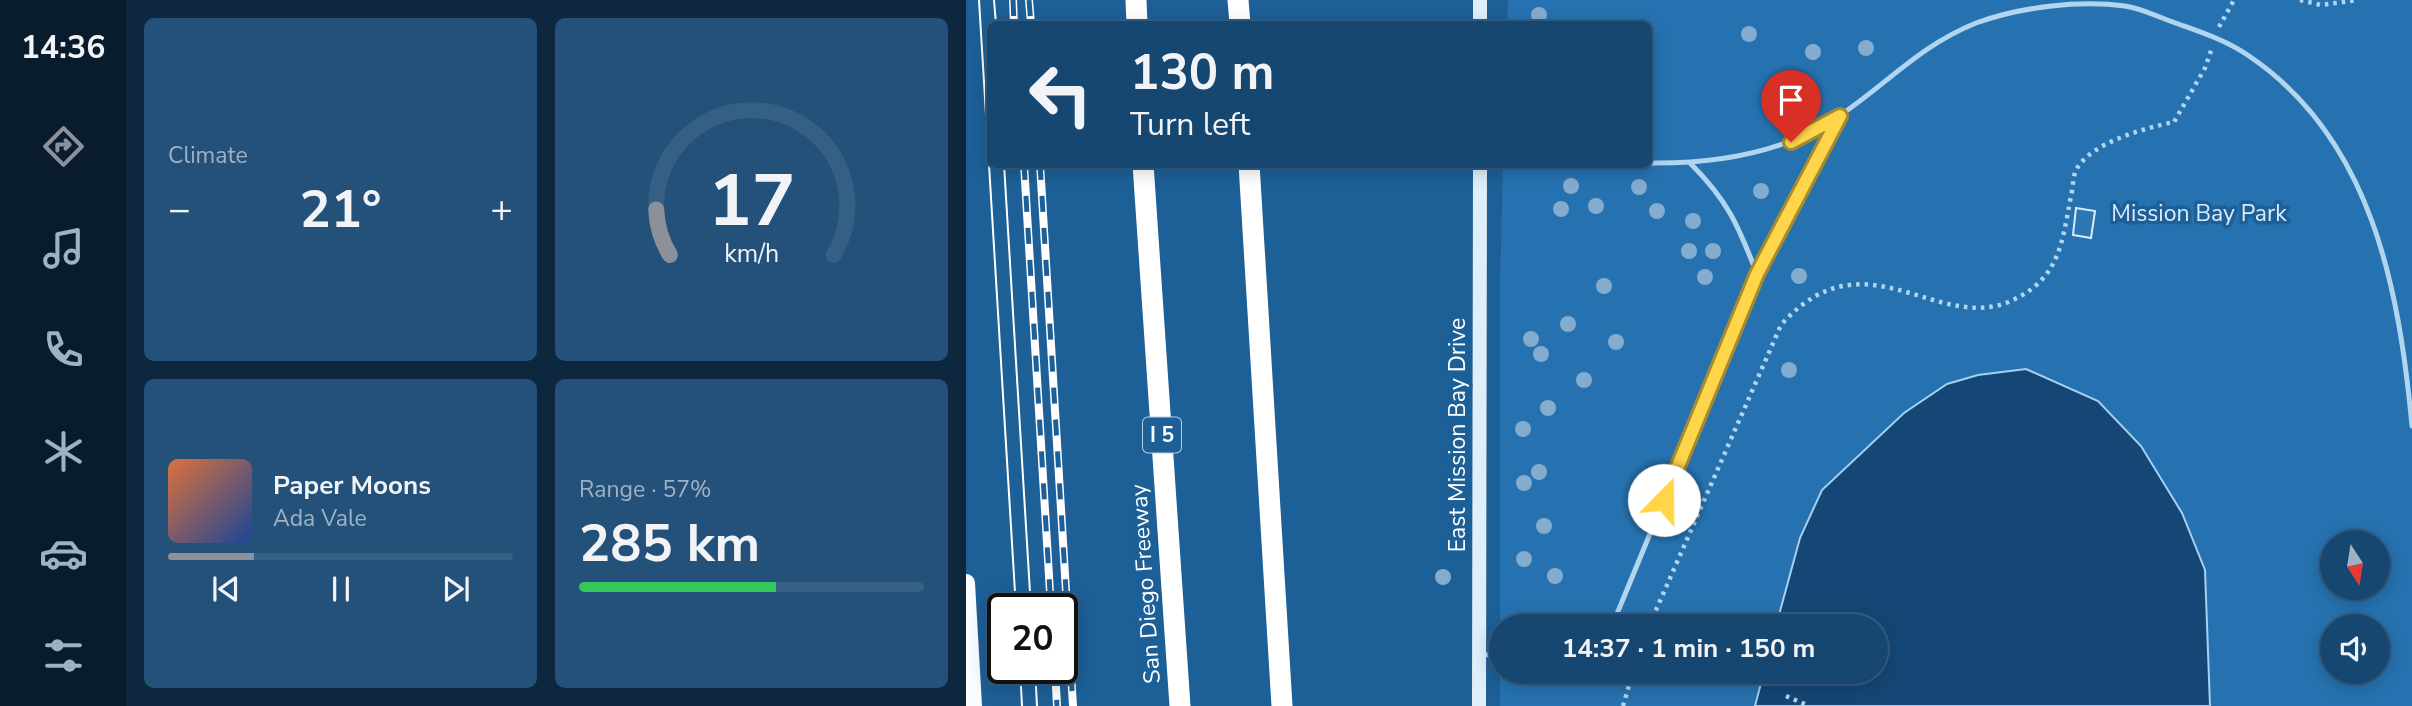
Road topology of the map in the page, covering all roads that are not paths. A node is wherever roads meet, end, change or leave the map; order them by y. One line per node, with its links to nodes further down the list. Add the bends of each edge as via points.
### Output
1 (1136, 0): 4 (highway)
2 (1238, 0): 5 (highway)
3 (1480, 0): 6 (main road)
4 (1137, 21)
5 (1240, 21)
6 (1480, 21)
7 (1840, 116): 9 (lane, via 1791,142); 13 (lane); 14 (lane, via 1917,53 1975,24 2016,11 2084,3 2126,6 2216,37 2249,55 2320,121 2357,178 2381,247 2406,365)
8 (1652, 163): 9 (lane)
9 (1691, 163): 13 (lane, via 1719,192)
10 (1143, 168): 20 (highway, San Diego Freeway / I 5)
11 (1249, 168): 21 (highway)
12 (1480, 168): 17 (main road, East Mission Bay Drive)
13 (1757, 274): 16 (lane)
14 (2412, 426)
15 (966, 583): 19 (main road)
16 (1617, 614)
17 (1480, 655): 18 (lane); 22 (main road, East Mission Bay Drive)
18 (1489, 655)
19 (973, 706)
20 (1180, 706)
21 (1282, 706)
22 (1479, 706)

